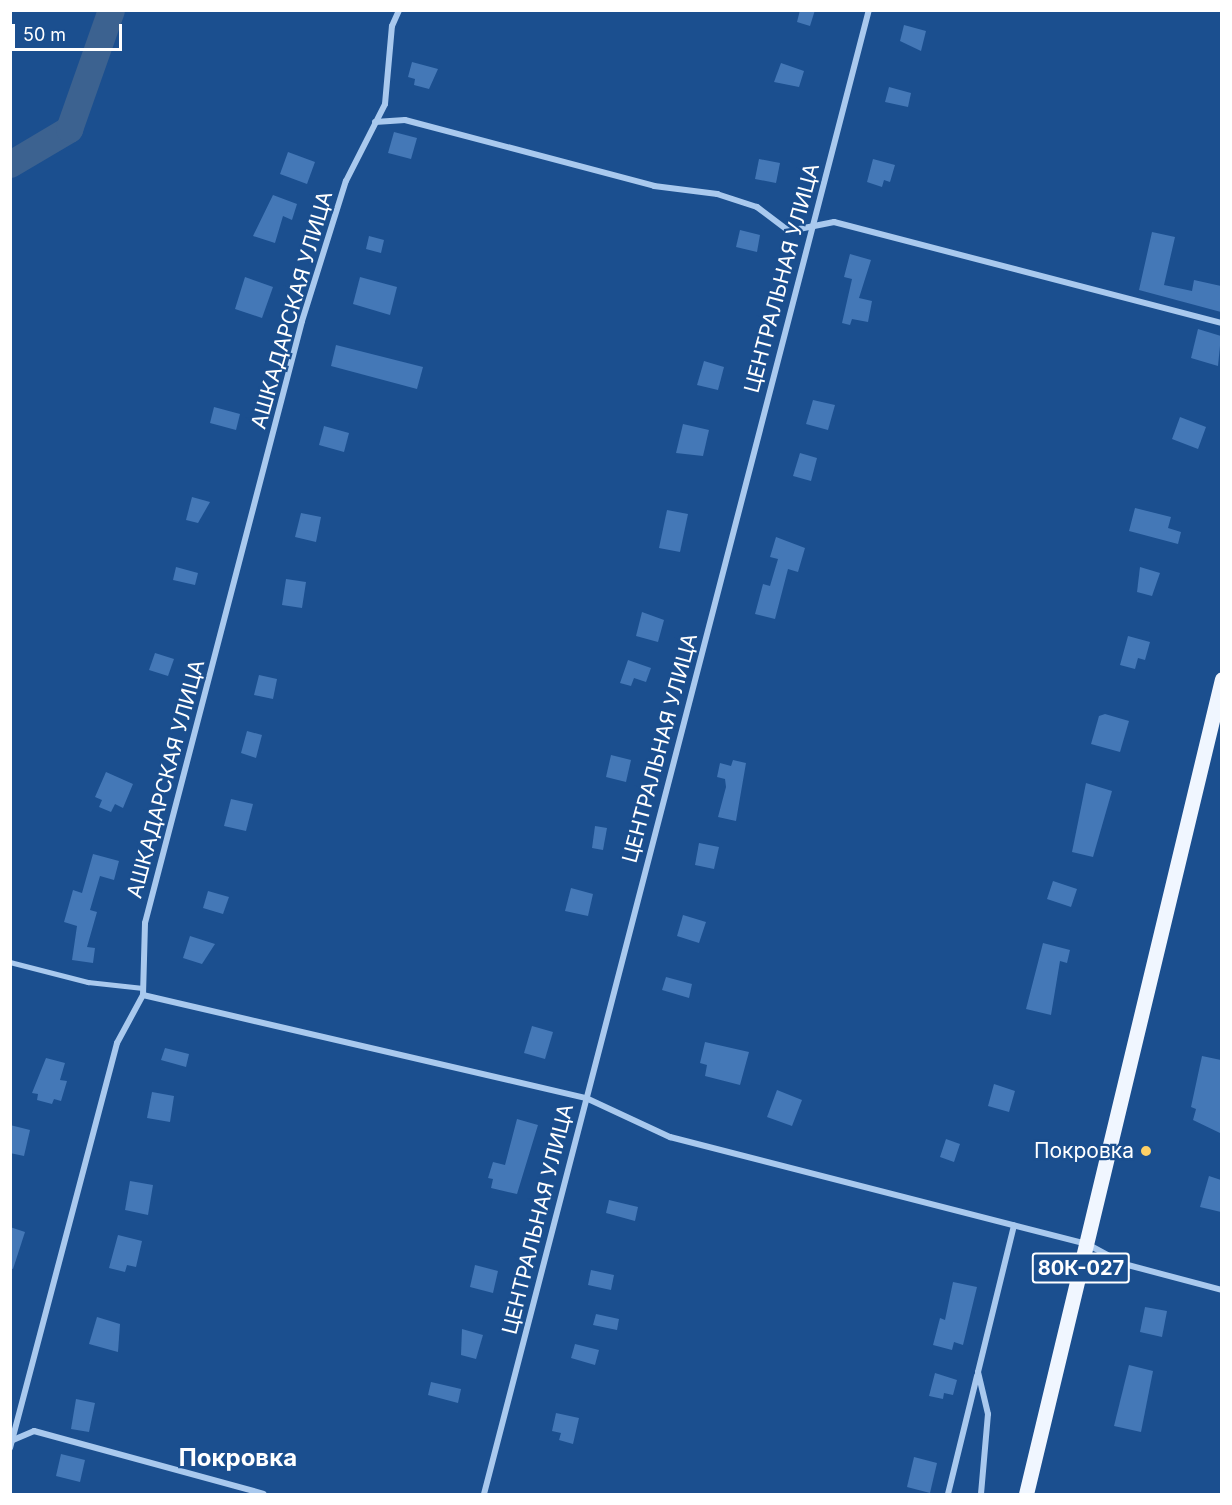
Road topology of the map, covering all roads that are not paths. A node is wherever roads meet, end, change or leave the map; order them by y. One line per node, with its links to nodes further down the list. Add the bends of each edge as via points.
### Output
1 (399, 10): 3 (street, АШКАДАРСКАЯ УЛИЦА, via 392,26 385,104)
2 (869, 10): 4 (street, ЦЕНТРАЛЬНАЯ УЛИЦА)
3 (374, 122): 4 (street, via 383,118 405,120 654,186 717,194 757,207 789,231); 8 (street, АШКАДАРСКАЯ УЛИЦА, via 346,181 299,332 145,923)
4 (812, 227): 5 (street, via 834,222); 9 (street, ЦЕНТРАЛЬНАЯ УЛИЦА)
5 (1221, 323)
6 (1221, 679): 11 (main road, 80К-027)
7 (10, 962): 8 (lane)
8 (143, 991): 9 (street); 14 (street, АШКАДАРСКАЯ УЛИЦА, via 117,1043)
9 (586, 1098): 10 (street, via 670,1137); 18 (street, ЦЕНТРАЛЬНАЯ УЛИЦА)
10 (1014, 1225): 11 (street); 13 (street)
11 (1087, 1244): 12 (street, via 1124,1264); 21 (main road, 80К-027)
12 (1221, 1290)
13 (978, 1372): 19 (street); 20 (street, via 988,1414)
14 (13, 1428): 15 (street, АШКАДАРСКАЯ УЛИЦА)
15 (13, 1440): 16 (street, АШКАДАРСКАЯ УЛИЦА); 17 (street, via 34,1431)
16 (10, 1448)
17 (264, 1494)
18 (484, 1494)
19 (948, 1494)
20 (981, 1494)
21 (1026, 1494)

